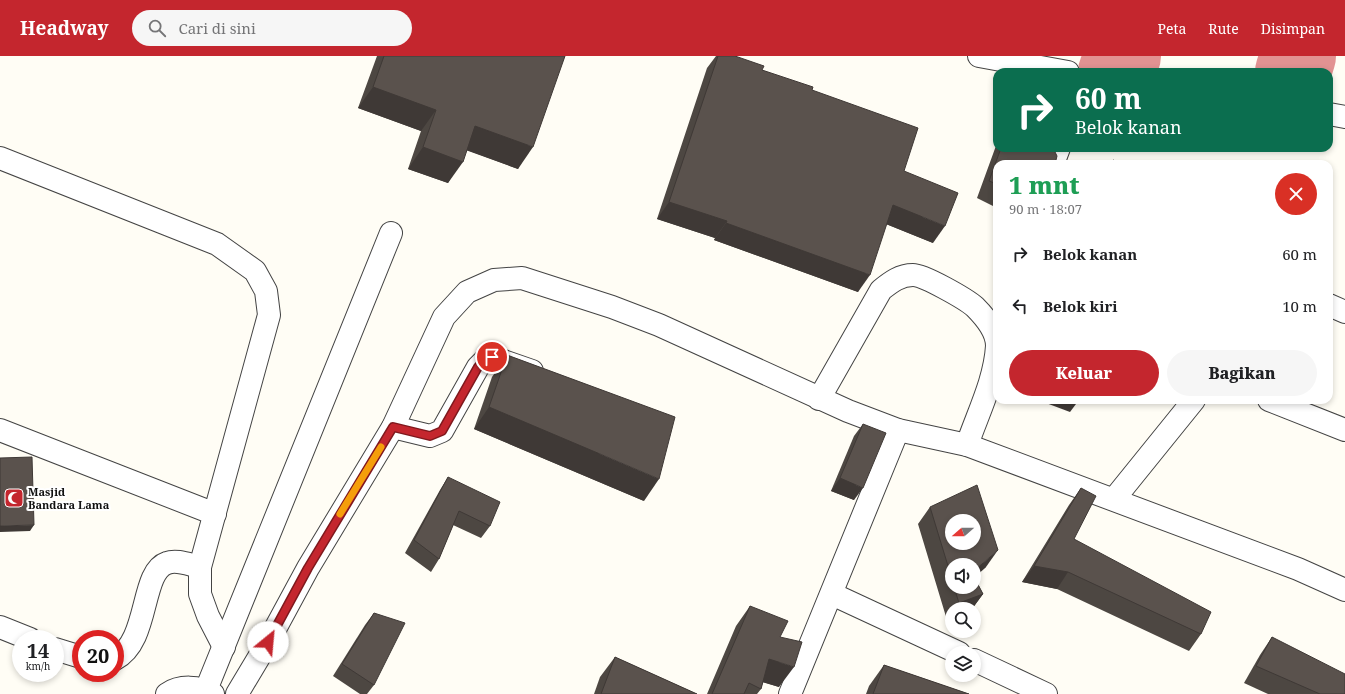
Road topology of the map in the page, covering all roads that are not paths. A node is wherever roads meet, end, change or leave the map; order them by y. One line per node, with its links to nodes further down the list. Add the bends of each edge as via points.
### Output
1 (979, 56): 2 (street)
2 (1046, 68)
3 (1333, 115): 4 (street)
4 (1345, 117)
5 (0, 158): 21 (street, via 217,244 255,271 266,291 269,315)
6 (391, 233): 28 (street)
7 (1333, 307): 8 (street)
8 (1345, 312)
9 (993, 331): 12 (street, via 974,307 936,284 914,275 897,278 881,290 869,307)
10 (993, 368): 19 (street)
11 (548, 376): 15 (street, via 492,357 478,367 442,431 430,436)
12 (819, 399): 15 (street, via 659,325 612,307 522,278 501,279 467,292 444,317); 17 (street)
13 (1191, 404): 20 (street)
14 (1279, 404): 18 (street)
15 (393, 427): 33 (street, via 308,568)
16 (0, 430): 21 (street)
17 (898, 430): 19 (street); 24 (street)
18 (1345, 430)
19 (967, 445): 20 (street)
20 (1114, 500): 23 (street, via 1298,569)
21 (215, 514): 22 (street)
22 (200, 567): 28 (street, via 200,594); 29 (street, via 174,561 159,568 153,577 136,636)
23 (1345, 590)
24 (832, 594): 27 (street); 34 (street)
25 (0, 627): 26 (street)
26 (12, 632)
27 (945, 646)
28 (224, 647): 31 (street)
29 (124, 653)
30 (981, 663): 35 (street)
31 (209, 692): 32 (street, via 187,687)
32 (167, 694)
33 (237, 694)
34 (790, 694)
35 (1046, 694)

